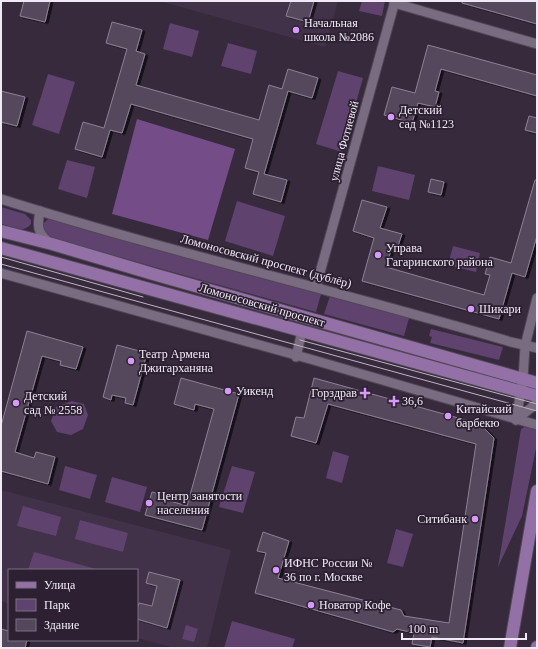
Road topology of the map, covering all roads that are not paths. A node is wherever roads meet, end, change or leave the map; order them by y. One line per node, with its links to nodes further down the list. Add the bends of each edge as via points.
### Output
1 (395, 2): 2 (street); 11 (street, улица Фотиевой)
2 (537, 44)
3 (1, 199): 4 (street, Ломоносовский проспект (дублёр))
4 (40, 211): 7 (street, via 39,232); 11 (street, Ломоносовский проспект (дублёр))
5 (1, 231): 6 (main road, Ломоносовский проспект)
6 (32, 240): 7 (main road, Ломоносовский проспект); 9 (main road, via 26,241 23,246)
7 (52, 244): 13 (main road, Ломоносовский проспект)
8 (1, 248): 9 (main road, Ломоносовский проспект)
9 (28, 256): 14 (main road, Ломоносовский проспект)
10 (1, 273): 19 (street)
11 (316, 288): 16 (street, Ломоносовский проспект (дублёр))
12 (537, 298): 16 (street)
13 (255, 303): 14 (main road, via 259,311 257,316); 20 (main road, Ломоносовский проспект)
14 (251, 317): 15 (main road, Ломоносовский проспект)
15 (302, 331): 19 (street); 22 (main road, Ломоносовский проспект)
16 (525, 346): 17 (street, Ломоносовский проспект (дублёр)); 18 (street); 20 (street)
17 (537, 348)
18 (537, 355)
19 (296, 356): 25 (street)
20 (523, 379): 21 (main road, Ломоносовский проспект); 22 (street)
21 (537, 383)
22 (521, 392): 23 (main road, Ломоносовский проспект); 25 (street)
23 (537, 396)
24 (537, 403): 25 (street)
25 (516, 420): 26 (street)
26 (537, 425)
27 (537, 491): 28 (main road)
28 (510, 648)

